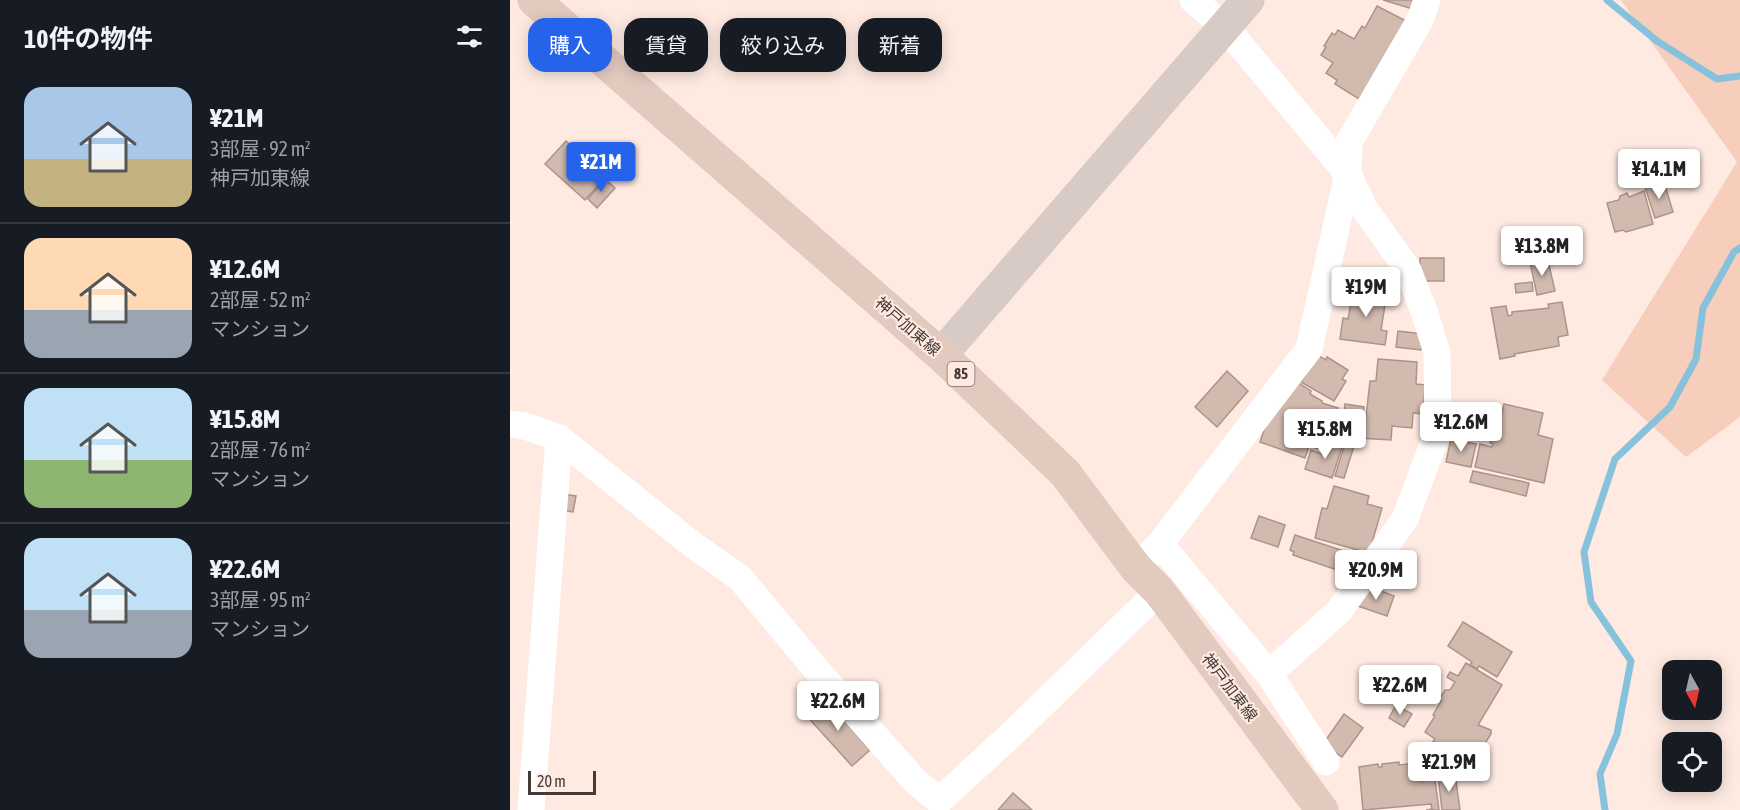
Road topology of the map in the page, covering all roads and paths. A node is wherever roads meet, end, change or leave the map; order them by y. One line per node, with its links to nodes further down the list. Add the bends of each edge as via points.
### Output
1 (534, 0): 7 (main road, 神戸加東線 / 85)
2 (1193, 0): 5 (street)
3 (1248, 0): 5 (street)
4 (1427, 0): 6 (street, via 1420,20 1349,142)
5 (1226, 28): 6 (street); 7 (street)
6 (1348, 174): 10 (street, via 1309,349); 13 (street, via 1364,208 1408,270 1425,314 1437,353 1438,431 1406,519 1339,610)
7 (941, 355): 11 (main road, 神戸加東線 / 85, via 1065,472)
8 (510, 424): 9 (street)
9 (559, 438): 12 (street, via 740,578 908,774 939,801); 15 (street)
10 (1160, 544): 11 (street); 13 (street)
11 (1137, 568): 12 (main road, 神戸加東線 / 85)
12 (1159, 591): 16 (main road, 神戸加東線 / 85)
13 (1269, 674): 14 (street)
14 (1326, 762)
15 (531, 810)
16 (1322, 810)

